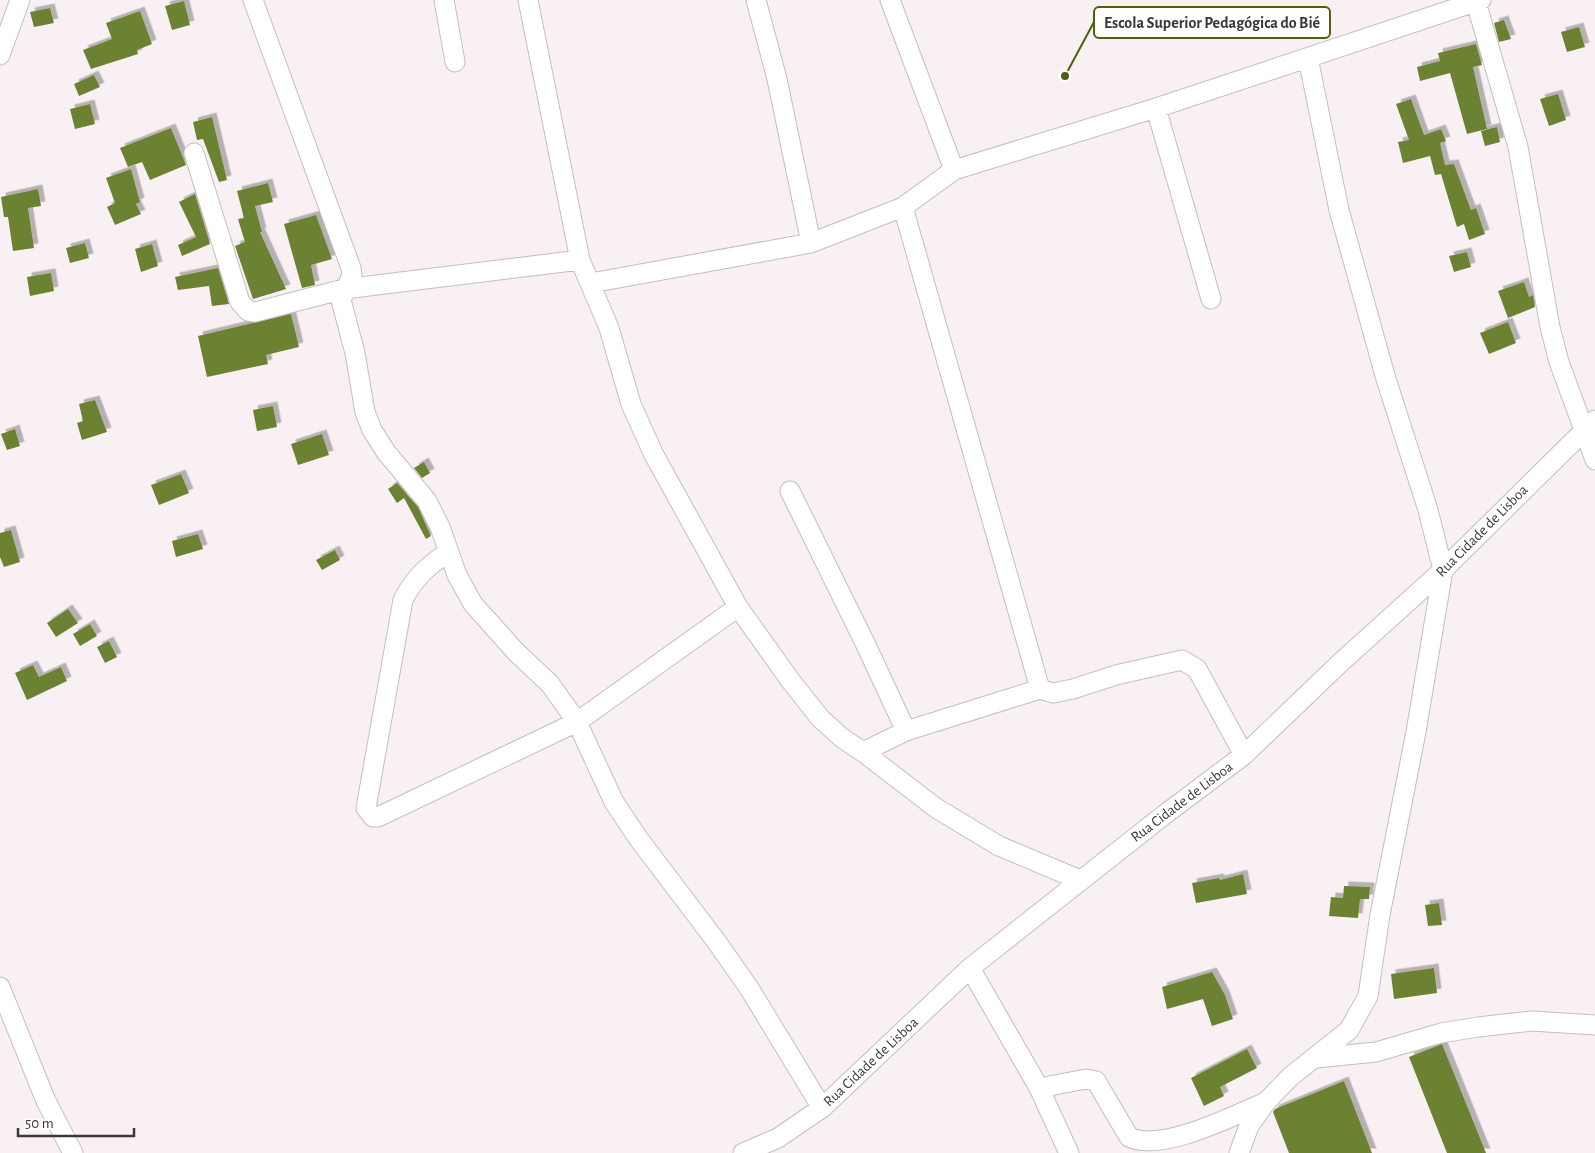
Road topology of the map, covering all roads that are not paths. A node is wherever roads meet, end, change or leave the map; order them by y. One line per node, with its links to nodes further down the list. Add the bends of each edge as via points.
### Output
1 (20, 0): 8 (street)
2 (253, 0): 18 (street, via 351,268 352,275)
3 (444, 0): 10 (street)
4 (528, 0): 16 (street)
5 (756, 0): 15 (street, via 777,79)
6 (890, 0): 13 (street)
7 (1478, 1): 9 (street); 20 (street, via 1518,147 1559,362)
8 (0, 55)
9 (1308, 58): 11 (street); 24 (street, via 1339,210)
10 (454, 62)
11 (1156, 108): 13 (street); 19 (street)
12 (194, 153): 18 (street, via 240,302 248,311 255,312)
13 (954, 170): 14 (street)
14 (903, 207): 15 (street); 26 (street)
15 (811, 243): 17 (street)
16 (580, 260): 17 (street); 18 (street)
17 (591, 283): 25 (street, via 609,328 632,404 653,453)
18 (344, 289): 23 (street, via 341,300 355,352 365,412 372,430 427,501)
19 (1211, 299)
20 (1589, 425): 21 (street); 24 (street, Rua Cidade de Lisboa)
21 (1595, 460)
22 (790, 491): 28 (street)
23 (448, 552): 27 (street, via 473,604 550,684); 27 (street, via 424,569 403,600 366,808 368,813 378,817)
24 (1443, 570): 30 (street, Rua Cidade de Lisboa); 35 (street, via 1368,996 1349,1030)
25 (738, 607): 27 (street); 29 (street, via 820,718)
26 (1040, 689): 28 (street); 30 (street, via 1053,693 1073,689 1182,660 1196,669)
27 (577, 722): 38 (street, via 614,802 738,972)
28 (906, 731): 29 (street)
29 (863, 752): 31 (street, via 936,808 1000,846)
30 (1244, 755): 31 (street, Rua Cidade de Lisboa)
31 (1080, 880): 32 (street, Rua Cidade de Lisboa)
32 (970, 968): 36 (street); 38 (street, Rua Cidade de Lisboa)
33 (0, 987): 39 (street, via 46,1101)
34 (1595, 1025): 35 (street, via 1532,1021 1478,1027 1441,1033 1376,1052)
35 (1316, 1058): 37 (street)
36 (1039, 1088): 37 (street, via 1086,1079 1096,1081 1129,1137 1138,1142 1183,1134); 41 (street)
37 (1266, 1102): 42 (street, via 1248,1126)
38 (822, 1108): 40 (street, Rua Cidade de Lisboa, via 778,1138)
39 (73, 1153)
40 (744, 1153)
41 (1069, 1153)
42 (1239, 1153)

